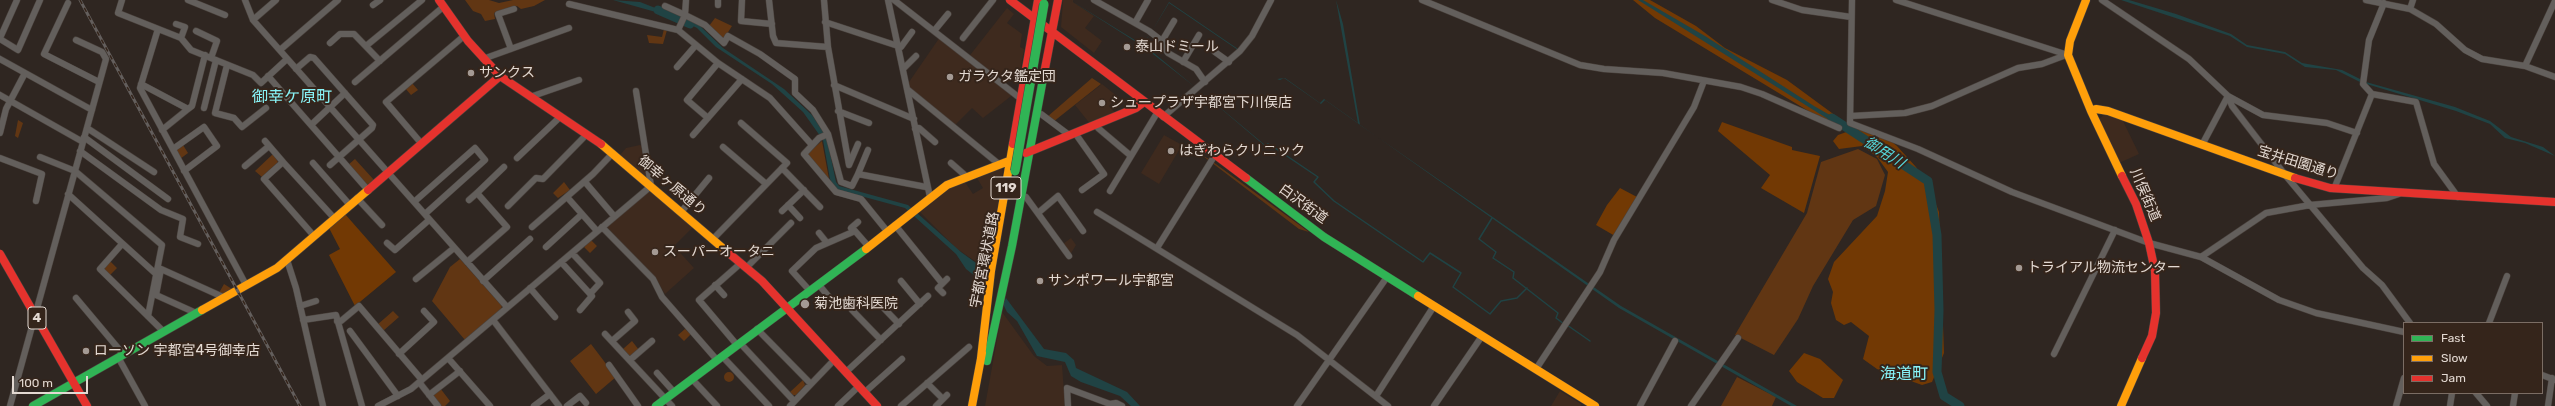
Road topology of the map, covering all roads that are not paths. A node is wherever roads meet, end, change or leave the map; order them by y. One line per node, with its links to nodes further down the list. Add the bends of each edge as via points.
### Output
1 (17, 0): 62 (street)
2 (40, 0): 62 (street, via 18,50)
3 (122, 0): 52 (street, via 118,12)
4 (188, 0): 41 (street)
5 (244, 0): 45 (street)
6 (276, 0): 45 (street)
7 (338, 0): 71 (street)
8 (380, 0): 36 (street)
9 (422, 0): 67 (street)
10 (686, 0): 42 (street)
11 (742, 0): 50 (street, via 741,21)
12 (769, 0): 50 (street)
13 (824, 0): 47 (street)
14 (888, 0): 68 (street)
15 (894, 0): 54 (street)
16 (993, 0): 61 (street)
17 (1010, 0): 44 (main road, 白沢街道)
18 (1058, 0): 57 (main road, 119)
19 (1094, 0): 48 (street)
20 (1148, 0): 48 (street)
21 (1271, 0): 82 (street, via 1252,36)
22 (1422, 0): 95 (street, via 1580,65 1663,73)
23 (1772, 0): 43 (street, via 1802,10)
24 (1852, 0): 43 (street)
25 (1896, 0): 74 (street)
26 (2086, 0): 74 (main road, via 2070,40)
27 (2102, 0): 106 (street, via 2189,59)
28 (2366, 0): 34 (street)
29 (2413, 0): 38 (street)
30 (2555, 1): 85 (street)
31 (1046, 2): 44 (main road, 119); 304 (main road, 宇都宮環状道路 / 119)
32 (68, 3): 96 (street, via 44,54)
33 (441, 3): 58 (main road, 御幸ヶ原通り); 80 (street)
34 (2384, 3): 38 (street); 104 (street, via 2369,40 2362,84)
35 (569, 4): 53 (street)
36 (373, 6)
37 (665, 6): 42 (street)
38 (2410, 8): 85 (street, via 2436,24 2465,50 2476,56)
39 (514, 9): 70 (street, via 498,14)
40 (948, 14): 54 (street)
41 (225, 15)
42 (685, 15): 53 (street); 135 (street, via 705,25 724,43 728,36 760,54 795,80 795,93 813,110)
43 (1851, 18): 120 (street)
44 (1035, 19): 57 (main road, 白沢街道); 108 (main road, 119)
45 (253, 20): 71 (street)
46 (1174, 21): 64 (street)
47 (825, 22): 68 (street); 69 (street)
48 (1136, 23): 64 (street)
49 (176, 24): 60 (street, via 185,27)
50 (772, 24): 69 (street, via 776,43)
51 (569, 28): 70 (street)
52 (158, 29): 60 (street); 99 (street)
53 (678, 30): 66 (street)
54 (934, 31): 108 (street)
55 (196, 32): 77 (street, via 217,41)
56 (912, 32): 68 (street, via 901,46)
57 (1053, 32): 110 (main road, 白沢街道); 118 (main road, 119)
58 (464, 36): 79 (main road, 御幸ヶ原通り); 141 (street, via 386,102)
59 (1199, 36): 81 (street)
60 (182, 38): 73 (street, via 191,50)
61 (963, 38)
62 (0, 39)
63 (76, 40): 96 (street, via 102,52 106,59)
64 (1162, 41): 81 (street, via 1168,53)
65 (330, 43): 67 (street, via 340,34 354,34)
66 (696, 45): 83 (street); 86 (street)
67 (366, 46): 80 (street)
68 (898, 46): 88 (street)
69 (828, 47): 100 (street)
70 (511, 49): 79 (street)
71 (280, 50): 78 (street)
72 (1215, 52): 82 (street)
73 (205, 55): 77 (street); 114 (street, via 192,106)
74 (2067, 55): 117 (main road, 川俣街道); 120 (street, via 2042,64 2018,68 1932,106 1905,113)
75 (916, 56): 88 (street)
76 (0, 59): 89 (street)
77 (213, 59): 84 (street); 112 (street)
78 (287, 59): 87 (street); 90 (street)
79 (483, 59): 91 (main road, 御幸ヶ原通り)
80 (380, 61): 97 (street)
81 (1183, 62): 98 (street, via 1196,70)
82 (1229, 62): 98 (street)
83 (718, 63): 93 (street); 122 (street, via 687,100)
84 (228, 65): 90 (street, via 253,75 261,83); 113 (street, via 215,113 234,118 242,127)
85 (2525, 66): 92 (street)
86 (677, 67)
87 (296, 69): 103 (street, via 310,57 314,58); 111 (street)
88 (903, 69): 101 (street)
89 (25, 73): 109 (street); 115 (street)
90 (268, 76): 126 (street)
91 (500, 76): 107 (main road, 御幸ヶ原通り); 141 (main road)
92 (2555, 77)
93 (742, 79): 122 (street); 143 (street, via 770,98)
94 (579, 80): 107 (street)
95 (1704, 81): 129 (street, via 1741,87 1762,94); 307 (street, via 1694,107 1614,240 1600,272)
96 (99, 82): 115 (street)
97 (355, 82)
98 (1205, 82): 119 (street)
99 (141, 84): 114 (street); 131 (street, via 140,88)
100 (834, 85): 116 (street); 123 (street)
101 (907, 89): 123 (street); 161 (street)
102 (636, 91): 176 (street)
103 (345, 93): 111 (street); 139 (street, via 373,125)
104 (2372, 94): 132 (street); 189 (street, via 2416,102 2434,164)
105 (0, 95): 109 (street)
106 (2228, 96): 132 (street, via 2263,115 2327,123); 144 (street); 171 (street, via 2232,106)
107 (530, 97): 121 (main road, 御幸ヶ原通り)
108 (1021, 99): 157 (main road, 119)
109 (10, 101): 133 (street, via 4,113); 138 (street)
110 (1144, 102): 119 (main road, 白沢街道); 127 (main road, via 1136,108)
111 (330, 107): 126 (street); 139 (street)
112 (204, 108)
113 (266, 108)
114 (188, 109): 131 (street)
115 (92, 110): 128 (street)
116 (838, 111): 125 (street); 142 (street, via 849,165)
117 (2091, 111): 144 (main road, 宝井田園通り, via 2108,111); 227 (main road, 川俣街道, via 2136,204)
118 (1036, 114): 136 (street); 148 (main road, 119)
119 (1160, 115): 151 (main road, 白沢街道); 152 (street)
120 (1851, 116): 217 (street, via 1850,123 1918,149 2012,192)
121 (560, 117): 134 (main road, 御幸ヶ原通り); 156 (street)
122 (708, 118): 137 (street)
123 (914, 119): 130 (street)
124 (741, 123): 165 (street, via 787,163)
125 (869, 123)
126 (311, 124): 154 (street)
127 (1096, 124): 136 (main road); 152 (street)
128 (87, 128): 138 (street); 169 (street)
129 (1839, 128)
130 (915, 129): 140 (street, via 919,128); 177 (street)
131 (162, 130): 146 (street)
132 (2357, 132): 179 (street)
133 (0, 133)
134 (587, 134): 150 (main road, 御幸ヶ原通り); 199 (street, via 543,179 536,178)
135 (828, 134): 143 (street); 170 (street, via 841,182 852,186)
136 (1072, 134): 148 (main road); 181 (street, via 1104,174)
137 (693, 135)
138 (84, 139): 149 (street); 190 (street)
139 (359, 140): 154 (street); 168 (street)
140 (935, 142)
141 (421, 143): 168 (main road)
142 (858, 144)
143 (812, 145): 219 (street, via 804,154 836,192 860,199)
144 (2202, 145): 171 (main road, 宝井田園通り)
145 (723, 147): 175 (street)
146 (172, 149): 167 (street); 167 (street, via 204,127 217,146)
147 (868, 150): 170 (street)
148 (1030, 150): 157 (main road); 186 (main road, 119)
149 (80, 151): 166 (street); 229 (street, via 161,210 183,219 180,237)
150 (612, 154): 174 (street); 176 (main road, 御幸ヶ原通り)
151 (1214, 155): 233 (street); 244 (main road, 白沢街道, via 1324,237)
152 (1131, 156): 182 (street)
153 (40, 157): 166 (street)
154 (339, 157): 162 (street); 178 (street)
155 (0, 158): 193 (street, via 42,174)
156 (517, 158)
157 (1011, 160): 161 (main road); 304 (main road, 119, via 991,272)
158 (283, 162): 163 (street, via 267,143); 208 (street); 222 (street, via 264,179)
159 (313, 163): 196 (street)
160 (951, 163): 172 (street)
161 (1000, 164): 172 (main road)
162 (330, 165)
163 (245, 166)
164 (504, 167): 183 (street)
165 (782, 168): 175 (street); 180 (street)
166 (75, 171): 184 (street); 242 (street, via 162,245)
167 (184, 171): 250 (street)
168 (387, 171): 178 (main road); 194 (street)
169 (154, 172)
170 (858, 174): 177 (street)
171 (2286, 176): 179 (main road, 宝井田園通り); 198 (street)
172 (967, 177): 188 (main road, via 947,184)
173 (709, 178): 202 (street)
174 (585, 182): 187 (street); 207 (street)
175 (765, 183): 224 (street, via 762,190)
176 (651, 186): 202 (main road, 御幸ヶ原通り); 207 (street)
177 (926, 187): 188 (street)
178 (367, 189): 191 (main road)
179 (2334, 189): 185 (main road, 宝井田園通り)
180 (804, 190): 197 (street); 200 (street)
181 (1082, 190)
182 (1110, 191)
183 (477, 193): 192 (street); 239 (street, via 507,227)
184 (68, 194): 228 (street); 274 (street)
185 (2399, 194): 189 (main road, 宝井田園通り); 198 (street, via 2387,198)
186 (1022, 196): 203 (street, via 1026,197); 304 (main road, 119)
187 (567, 197): 206 (street); 215 (street)
188 (930, 197): 214 (main road)
189 (2458, 197): 195 (main road, 宝井田園通り)
190 (168, 198)
191 (357, 198): 196 (main road); 213 (street)
192 (469, 200)
193 (36, 201)
194 (414, 202): 205 (street); 205 (street, via 475,148 485,160)
195 (2555, 202)
196 (350, 204): 208 (main road)
197 (788, 205): 201 (street); 209 (street)
198 (2310, 205): 237 (street, via 2266,213); 280 (street, via 2364,268 2382,285)
199 (508, 206)
200 (820, 207)
201 (782, 211)
202 (681, 212): 224 (main road, 御幸ヶ原通り)
203 (1038, 212): 220 (street, via 1058,196); 236 (street)
204 (1097, 212): 233 (street)
205 (425, 214): 210 (street)
206 (582, 214): 216 (street); 230 (street)
207 (614, 216): 216 (street)
208 (334, 218): 222 (main road)
209 (800, 218)
210 (429, 220): 225 (street, via 395,250); 232 (street)
211 (858, 222): 218 (street, via 851,228)
212 (791, 223): 241 (street)
213 (382, 225)
214 (895, 225): 219 (main road); 249 (street)
215 (532, 227)
216 (600, 229): 234 (street); 300 (street, via 653,279 662,297)
217 (2114, 230): 227 (street); 297 (street)
218 (855, 231): 226 (street); 231 (street)
219 (887, 231): 231 (main road)
220 (1083, 231)
221 (819, 233): 226 (street)
222 (314, 236): 238 (main road)
223 (530, 239): 247 (street)
224 (712, 239): 241 (main road, 御幸ヶ原通り)
225 (387, 243)
226 (827, 243): 254 (street, via 816,248 792,272)
227 (2149, 243): 237 (street); 365 (main road, 川俣街道, via 2156,279 2154,328 2147,353)
228 (122, 244): 242 (street); 275 (street, via 100,269)
229 (198, 244)
230 (546, 247)
231 (869, 247): 252 (main road)
232 (454, 248): 239 (street); 245 (street)
233 (1158, 248): 305 (street, via 1297,335)
234 (572, 253): 240 (street); 256 (street, via 600,283)
235 (0, 254): 274 (main road, 4)
236 (1069, 256)
237 (2200, 257): 286 (street, via 2278,300 2316,313)
238 (287, 260): 250 (main road); 265 (street)
239 (467, 262): 247 (street)
240 (561, 262): 253 (street); 256 (street)
241 (744, 266): 251 (street); 266 (main road, 御幸ヶ原通り)
242 (156, 274): 275 (street)
243 (2507, 276): 281 (street)
244 (1387, 277): 267 (main road, 白沢街道); 305 (street)
245 (416, 279)
246 (947, 279): 249 (street)
247 (483, 281): 268 (street)
248 (901, 281): 264 (street)
249 (942, 284): 255 (street, via 938,288)
250 (246, 285): 259 (main road)
251 (715, 285): 257 (street); 294 (street, via 699,300)
252 (820, 285): 254 (main road); 263 (street)
253 (530, 288): 268 (street); 276 (street)
254 (810, 291): 266 (main road)
255 (943, 293)
256 (590, 294): 269 (street, via 592,296)
257 (724, 295)
258 (928, 296): 264 (street)
259 (224, 297): 273 (main road); 273 (street, via 161,270 156,295)
260 (76, 298): 298 (street)
261 (875, 299): 282 (street)
262 (316, 301): 265 (street)
263 (834, 303)
264 (920, 304): 282 (street)
265 (300, 306): 277 (street)
266 (787, 306): 283 (main road); 301 (main road, 御幸ヶ原通り)
267 (1434, 306): 288 (main road, 白沢街道); 326 (street)
268 (506, 308): 278 (street)
269 (580, 310)
270 (852, 310): 290 (street)
271 (424, 311): 296 (street, via 434,322)
272 (628, 312): 291 (street, via 635,321)
273 (196, 313): 284 (main road)
274 (35, 315): 316 (main road, 4); 334 (street)
275 (148, 316): 284 (street)
276 (556, 317)
277 (303, 320): 279 (street, via 336,315); 338 (street)
278 (493, 320): 299 (street); 321 (street)
279 (337, 321): 296 (street, via 342,321 359,306); 339 (street)
280 (2409, 322)
281 (2489, 322)
282 (898, 324): 290 (street)
283 (757, 330): 294 (main road); 317 (street)
284 (163, 331): 298 (main road)
285 (350, 331): 325 (street)
286 (2403, 332)
287 (605, 334): 291 (street)
288 (1482, 336): 307 (main road, 白沢街道); 362 (street)
289 (1738, 338): 364 (street)
290 (881, 340): 309 (street)
291 (612, 341): 303 (street)
292 (652, 341): 303 (street)
293 (1675, 341): 363 (street)
294 (738, 344): 300 (main road); 331 (street)
295 (969, 347): 318 (street)
296 (399, 354): 314 (street)
297 (2054, 354)
298 (120, 356): 316 (main road); 337 (street)
299 (448, 358): 308 (street); 314 (street)
300 (719, 358): 312 (main road); 351 (street)
301 (834, 359): 309 (main road, 御幸ヶ原通り); 317 (street)
302 (902, 359): 319 (street)
303 (630, 360): 328 (street)
304 (984, 360): 356 (main road, 宇都宮環状道路 / 119); 357 (main road, 宇都宮環状道路 / 119)
305 (1329, 360): 326 (street); 360 (street)
306 (610, 365): 347 (street)
307 (1536, 368): 333 (main road, 白沢街道)
308 (460, 371): 324 (street); 343 (street)
309 (846, 372): 319 (main road, 御幸ヶ原通り)
310 (657, 373): 320 (street)
311 (2543, 375): 313 (street)
312 (692, 379): 320 (main road); 350 (street)
313 (2553, 379): 371 (street)
314 (420, 381): 324 (street); 325 (street)
315 (2403, 382): 366 (street)
316 (74, 383): 335 (main road); 336 (main road, 4)
317 (810, 383): 331 (street)
318 (927, 383): 354 (street); 355 (street, via 945,397)
319 (862, 389): 352 (street); 353 (main road, 御幸ヶ原通り)
320 (674, 392): 328 (main road)
321 (550, 394): 344 (street); 345 (street)
322 (2452, 394): 367 (street)
323 (2515, 394): 370 (street)
324 (429, 395): 342 (street)
325 (398, 396): 329 (street)
326 (1376, 396): 361 (street)
327 (2481, 396): 368 (street); 369 (street)
328 (665, 399): 348 (main road); 349 (street)
329 (390, 400): 340 (street); 341 (street)
330 (586, 403): 346 (street, via 580,396)
331 (792, 404)
332 (1109, 405): 358 (street, via 1067,388); 359 (street, via 1116,403)
333 (1592, 405)
334 (10, 406)
335 (33, 406)
336 (87, 406)
337 (145, 406)
338 (322, 406)
339 (362, 406)
340 (378, 406)
341 (395, 406)
342 (438, 406)
343 (490, 406)
344 (534, 406)
345 (559, 406)
346 (567, 406)
347 (638, 406)
348 (656, 406)
349 (672, 406)
350 (717, 406)
351 (769, 406)
352 (838, 406)
353 (878, 406)
354 (901, 406)
355 (936, 406)
356 (972, 406)
357 (979, 406)
358 (1068, 406)
359 (1122, 406)
360 (1297, 406)
361 (1388, 406)
362 (1434, 406)
363 (1640, 406)
364 (1691, 406)
365 (2121, 406)
366 (2396, 406)
367 (2450, 406)
368 (2480, 406)
369 (2487, 406)
370 (2513, 406)
371 (2548, 406)

